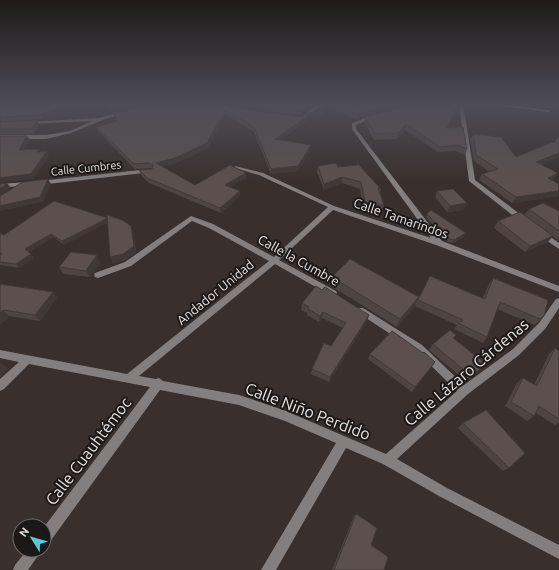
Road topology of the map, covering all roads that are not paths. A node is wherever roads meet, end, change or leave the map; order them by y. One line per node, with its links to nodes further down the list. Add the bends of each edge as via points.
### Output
1 (76, 130): 4 (street, via 52,136)
2 (354, 130): 11 (street)
3 (464, 130): 12 (street, via 472,182)
4 (0, 137)
5 (237, 167): 10 (street, Calle Tamarindos, via 261,174)
6 (151, 171): 7 (street, Calle Cumbres)
7 (22, 185): 8 (street, Calle Cumbres); 9 (street)
8 (0, 186)
9 (10, 195)
10 (332, 207): 11 (street, Calle Tamarindos); 13 (street, Andador Unidad)
11 (439, 243): 15 (street, Calle Tamarindos)
12 (559, 247)
13 (274, 261): 14 (street, Calle la Cumbre, via 211,226 191,218 128,264); 16 (street, Calle la Cumbre); 21 (street, Andador Unidad)
14 (98, 275)
15 (559, 289)
16 (339, 297)
17 (559, 301): 24 (street, Calle Lázaro Cárdenas, via 542,326 516,352)
18 (351, 304): 24 (street, via 419,348)
19 (0, 354): 20 (street, Calle Niño Perdido)
20 (28, 360): 21 (street, Calle Niño Perdido); 23 (street)
21 (129, 378): 22 (street, Calle Niño Perdido)
22 (159, 383): 25 (street, Calle Niño Perdido, via 239,400 286,416); 27 (street, Calle Cuauhtémoc)
23 (0, 386)
24 (464, 391): 26 (street, Calle Lázaro Cárdenas)
25 (344, 441): 26 (street, Calle Niño Perdido); 31 (street)
26 (387, 460): 28 (street, Calle Niño Perdido)
27 (52, 527)
28 (559, 552)
29 (29, 558): 30 (street)
30 (20, 570)
31 (268, 570)

